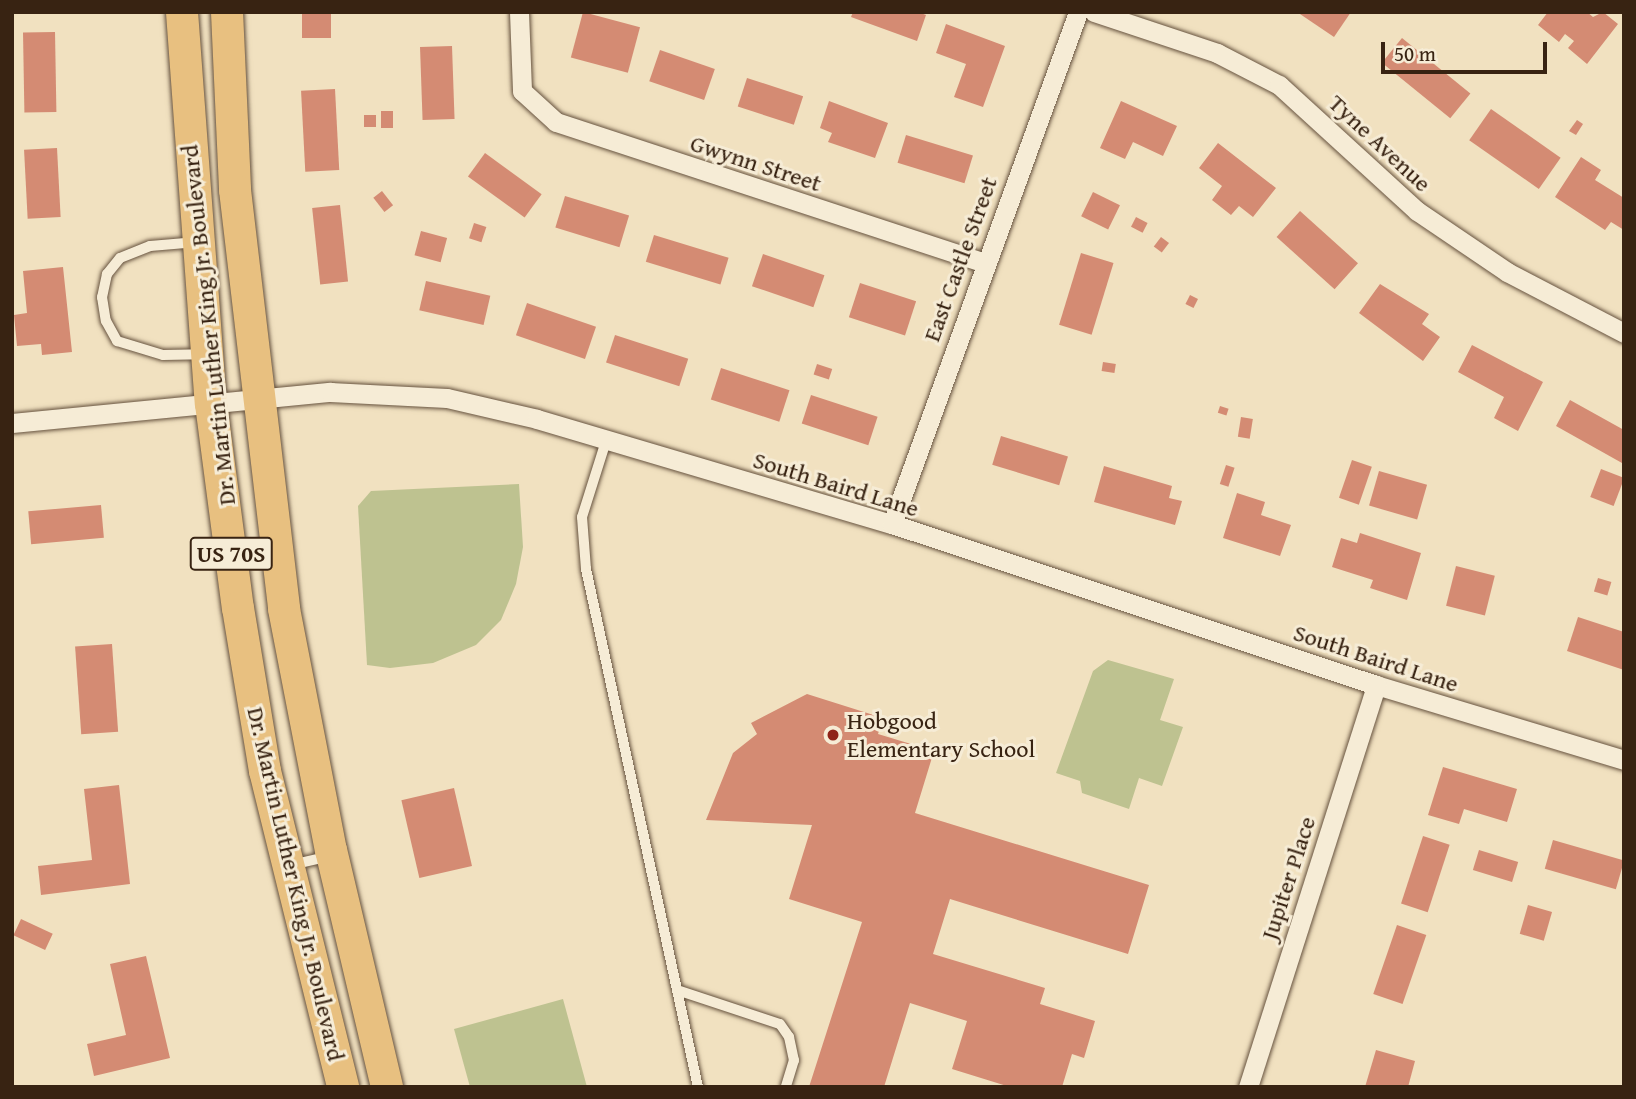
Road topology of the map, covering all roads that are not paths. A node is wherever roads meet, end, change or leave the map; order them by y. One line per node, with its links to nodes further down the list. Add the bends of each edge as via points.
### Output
1 (182, 12): 6 (main road, Dr. Martin Luther King Jr. Boulevard / US 70S)
2 (227, 12): 10 (main road, Dr. Martin Luther King Jr. Boulevard / US 70S, via 234,190)
3 (519, 12): 7 (street, Gwynn Street, via 523,92 556,122)
4 (1078, 12): 7 (street, East Castle Street)
5 (1094, 12): 8 (street, Tyne Avenue, via 1217,53 1279,85 1417,211 1507,272)
6 (197, 242): 9 (main road, Dr. Martin Luther King Jr. Boulevard / US 70S); 9 (lane, via 150,246 120,258 107,274 102,297 106,321 117,341 163,355)
7 (984, 263): 14 (street, East Castle Street)
8 (1624, 333)
9 (207, 354): 11 (main road, Dr. Martin Luther King Jr. Boulevard / US 70S)
10 (256, 399): 11 (street, South Baird Lane); 13 (street, South Baird Lane, via 330,392 447,398); 17 (main road, Dr. Martin Luther King Jr. Boulevard / US 70S, via 284,609)
11 (211, 404): 12 (street, South Baird Lane); 18 (main road, Dr. Martin Luther King Jr. Boulevard / US 70S, via 238,608 265,771)
12 (12, 423)
13 (606, 441): 14 (street, South Baird Lane); 19 (lane, via 582,517 586,569)
14 (892, 524): 15 (street, South Baird Lane)
15 (1376, 685): 16 (street, South Baird Lane); 24 (street, Jupiter Place)
16 (1624, 760)
17 (333, 856): 18 (lane); 21 (main road, Dr. Martin Luther King Jr. Boulevard / US 70S)
18 (287, 865): 20 (main road, Dr. Martin Luther King Jr. Boulevard / US 70S)
19 (680, 991): 22 (lane); 23 (lane, via 780,1024 789,1037 794,1060)
20 (342, 1087)
21 (387, 1087)
22 (698, 1087)
23 (786, 1087)
24 (1248, 1087)

